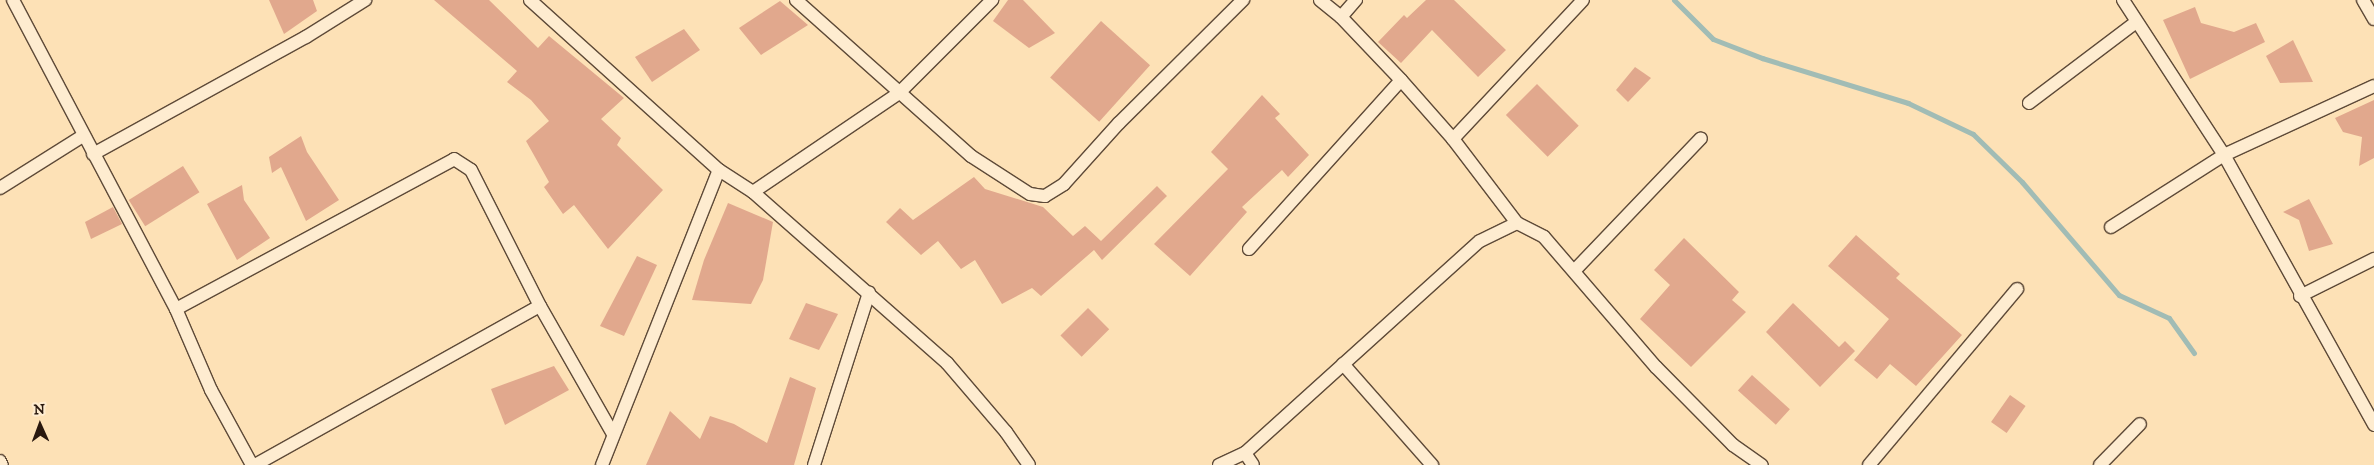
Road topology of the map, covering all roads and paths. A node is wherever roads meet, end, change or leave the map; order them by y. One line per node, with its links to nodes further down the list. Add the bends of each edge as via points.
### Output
1 (14, 0): 19 (street)
2 (365, 0): 22 (street, via 306,37)
3 (530, 0): 24 (street)
4 (796, 0): 17 (street)
5 (992, 0): 17 (street)
6 (1243, 0): 17 (street, via 1119,123 1064,184 1045,196 1030,194 971,156)
7 (1320, 0): 12 (street)
8 (1356, 0): 12 (street)
9 (1583, 0): 21 (street)
10 (2123, 0): 14 (street)
11 (2363, 0): 13 (street)
12 (1341, 17): 15 (street)
13 (2374, 18)
14 (2136, 22): 18 (street); 23 (street)
15 (1401, 80): 21 (street); 29 (street)
16 (2374, 86): 23 (street)
17 (899, 94): 26 (street)
18 (2029, 103)
19 (84, 135): 22 (street); 25 (street)
20 (1701, 138): 31 (street)
21 (1453, 139): 27 (street)
22 (93, 154): 36 (street)
23 (2224, 155): 28 (street); 34 (street)
24 (719, 170): 26 (street); 40 (street)
25 (0, 188)
26 (753, 192): 33 (street)
27 (1517, 223): 31 (street, via 1544,237); 37 (street, via 1480,241)
28 (2111, 227)
29 (1249, 249)
30 (2374, 259): 34 (street)
31 (1575, 270): 51 (street, via 1656,367 1734,445)
32 (2017, 290): 52 (street)
33 (869, 293): 46 (street); 47 (street, via 946,363 1006,432)
34 (2300, 296): 39 (street)
35 (540, 306): 36 (street, via 470,170 454,159); 40 (street); 44 (street)
36 (176, 309): 44 (street, via 212,390)
37 (1343, 364): 41 (street); 50 (street)
38 (2140, 424): 53 (street)
39 (2374, 425)
40 (613, 434): 45 (street)
41 (1245, 452): 48 (street); 49 (street)
42 (0, 461): 43 (street)
43 (2, 465)
44 (254, 465)
45 (602, 465)
46 (814, 465)
47 (1029, 465)
48 (1219, 465)
49 (1252, 465)
50 (1432, 465)
51 (1762, 465)
52 (1869, 465)
53 (2100, 465)

